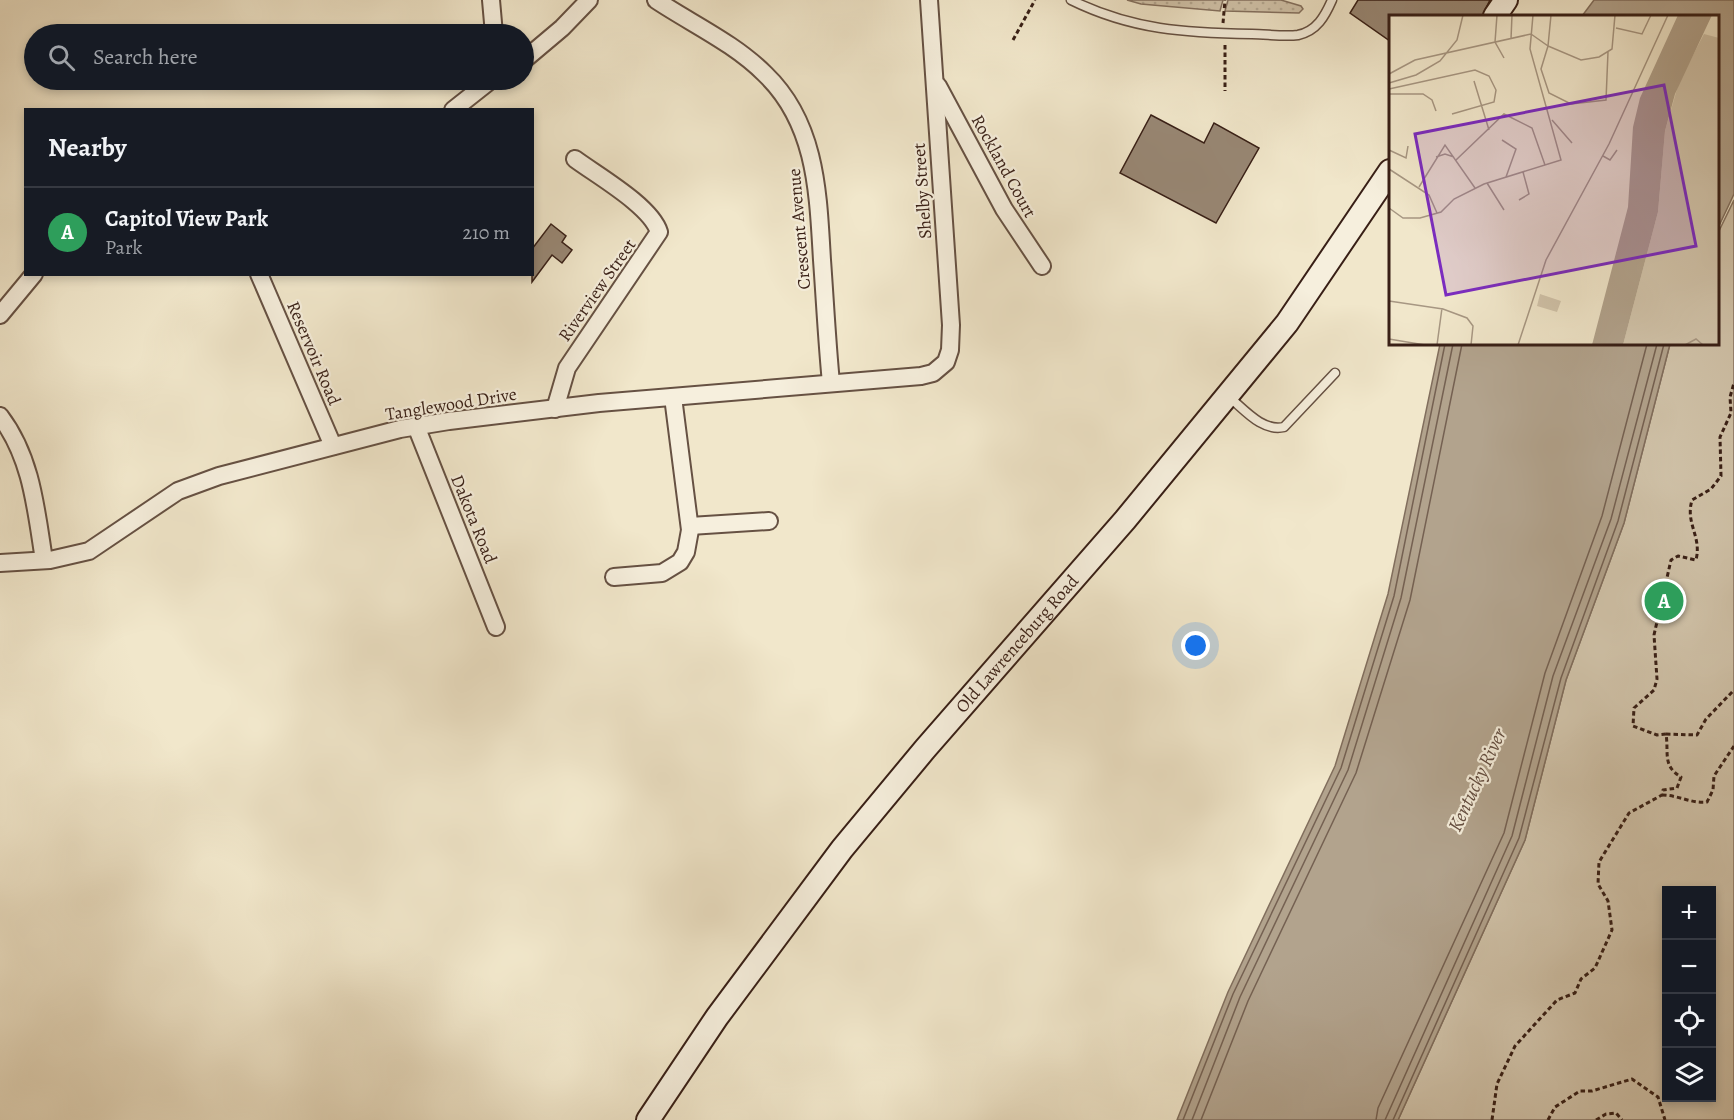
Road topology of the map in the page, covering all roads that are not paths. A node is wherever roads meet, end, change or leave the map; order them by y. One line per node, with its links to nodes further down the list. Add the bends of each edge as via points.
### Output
1 (491, 0): 9 (street)
2 (589, 0): 10 (street)
3 (656, 0): 22 (street, Crescent Avenue, via 765,73 803,130 817,183)
4 (929, 0): 11 (street, Shelby Street)
5 (1071, 0): 6 (lane, via 1126,23 1150,28 1299,34 1322,22)
6 (1332, 0)
7 (1506, 0): 8 (main road)
8 (1496, 15)
9 (493, 24)
10 (534, 52)
11 (936, 83): 16 (street, Rockland Court, via 1004,209); 20 (street, Shelby Street, via 951,325 950,353 943,366)
12 (478, 90): 13 (street)
13 (456, 108)
14 (575, 159): 25 (street, Riverview Street, via 642,209 656,222 659,232 567,368)
15 (1389, 172): 23 (main road, Old Lawrenceburg Road, via 1287,323)
16 (1042, 266)
17 (32, 276): 19 (street)
18 (260, 276): 28 (street, Reservoir Road)
19 (0, 315)
20 (933, 373): 22 (street, Tanglewood Drive)
21 (1335, 373): 23 (lane, via 1284,427 1275,429 1262,424)
22 (831, 383): 24 (street, Tanglewood Drive)
23 (1227, 396): 35 (main road, Old Lawrenceburg Road, via 871,813 717,1017)
24 (673, 397): 25 (street, Tanglewood Drive); 30 (street)
25 (555, 409): 27 (street, Tanglewood Drive)
26 (0, 416): 31 (street, via 12,432 30,475)
27 (416, 426): 28 (street, Tanglewood Drive); 34 (street, Dakota Road)
28 (333, 446): 31 (street, Tanglewood Drive, via 178,491 89,551)
29 (769, 521): 30 (street)
30 (690, 526): 33 (street, via 686,552 671,569)
31 (44, 560): 32 (street, Tanglewood Drive)
32 (0, 563)
33 (614, 578)
34 (496, 627)
35 (648, 1120)

